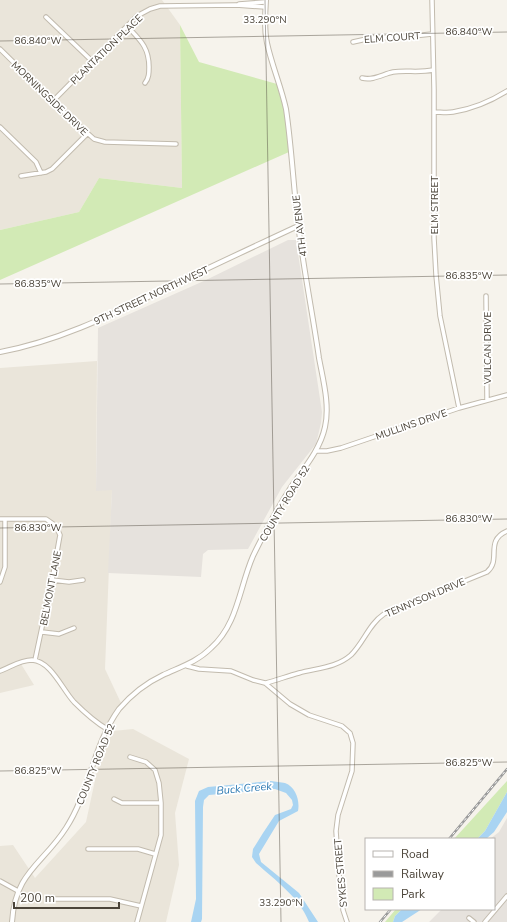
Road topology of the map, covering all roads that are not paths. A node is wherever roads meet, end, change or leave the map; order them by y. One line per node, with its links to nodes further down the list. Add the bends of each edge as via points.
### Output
1 (432, 0): 5 (street, ELM STREET)
2 (265, 3): 4 (street, PLANTATION PLACE, via 155,7 141,13); 20 (street, 4TH AVENUE, via 267,44 286,109)
3 (46, 17): 8 (street)
4 (127, 26): 8 (street, PLANTATION PLACE); 11 (street, via 142,42 148,54 149,75)
5 (432, 34): 6 (street, ELM COURT, via 371,38); 9 (street, ELM STREET)
6 (353, 42)
7 (0, 49): 13 (street, MORNINGSIDE DRIVE)
8 (92, 61): 13 (street, PLANTATION PLACE)
9 (433, 70): 10 (street, via 393,72 372,79); 14 (street, ELM STREET)
10 (362, 78)
11 (145, 83)
12 (507, 91): 14 (street, via 493,100 459,110)
13 (53, 101): 16 (street, MORNINGSIDE DRIVE)
14 (434, 112): 25 (street, ELM STREET, via 434,244 437,286 440,316)
15 (0, 127): 18 (street, via 36,162)
16 (87, 134): 17 (street, MORNINGSIDE DRIVE, via 105,142); 18 (street, via 54,167)
17 (176, 144)
18 (41, 173): 19 (street)
19 (21, 176)
20 (298, 226): 22 (street, 9TH STREET NORTHWEST, via 96,321 56,337); 26 (street, 4TH AVENUE, via 326,408 325,428)
21 (486, 296): 24 (street, VULCAN DRIVE)
22 (0, 352)
23 (507, 395): 24 (street, MULLINS DRIVE)
24 (487, 400): 25 (street, MULLINS DRIVE)
25 (459, 408): 26 (street, MULLINS DRIVE, via 340,448)
26 (316, 451): 36 (street, COUNTY ROAD 52, via 289,490 260,542 228,628 212,648)
27 (0, 519): 28 (street, BELMONT LANE)
28 (5, 519): 30 (street, BELMONT LANE, via 43,518 56,526 60,539); 32 (street, via 5,567)
29 (507, 531): 38 (street, TENNYSON DRIVE, via 496,540 493,564 487,572 384,614 374,622 358,648 338,663)
30 (52, 580): 31 (street); 34 (street, BELMONT LANE)
31 (83, 580)
32 (0, 582)
33 (74, 628): 34 (street, via 59,634)
34 (42, 632): 35 (street, BELMONT LANE)
35 (35, 660): 37 (street, via 22,661); 39 (street, via 51,670 75,703)
36 (186, 666): 38 (street, via 231,671); 39 (street, COUNTY ROAD 52, via 158,678 136,692 122,706)
37 (0, 671)
38 (266, 683): 53 (street, SYKES STREET, via 286,702 309,715 342,726 351,736 352,774 338,815 336,831 338,875)
39 (107, 729): 46 (street, COUNTY ROAD 52, via 72,819 28,873)
40 (130, 757): 42 (street, via 146,762 155,770)
41 (114, 799): 42 (street, via 122,803)
42 (161, 803): 44 (street, via 161,835)
43 (88, 849): 44 (street, via 138,850)
44 (155, 854): 49 (street)
45 (0, 881): 46 (street)
46 (18, 891): 51 (street, COUNTY ROAD 52)
47 (507, 896): 55 (street)
48 (50, 899): 49 (street, via 110,899)
49 (141, 906): 52 (street)
50 (469, 918): 54 (street)
51 (12, 922)
52 (137, 922)
53 (347, 922)
54 (474, 922)
55 (485, 922)

